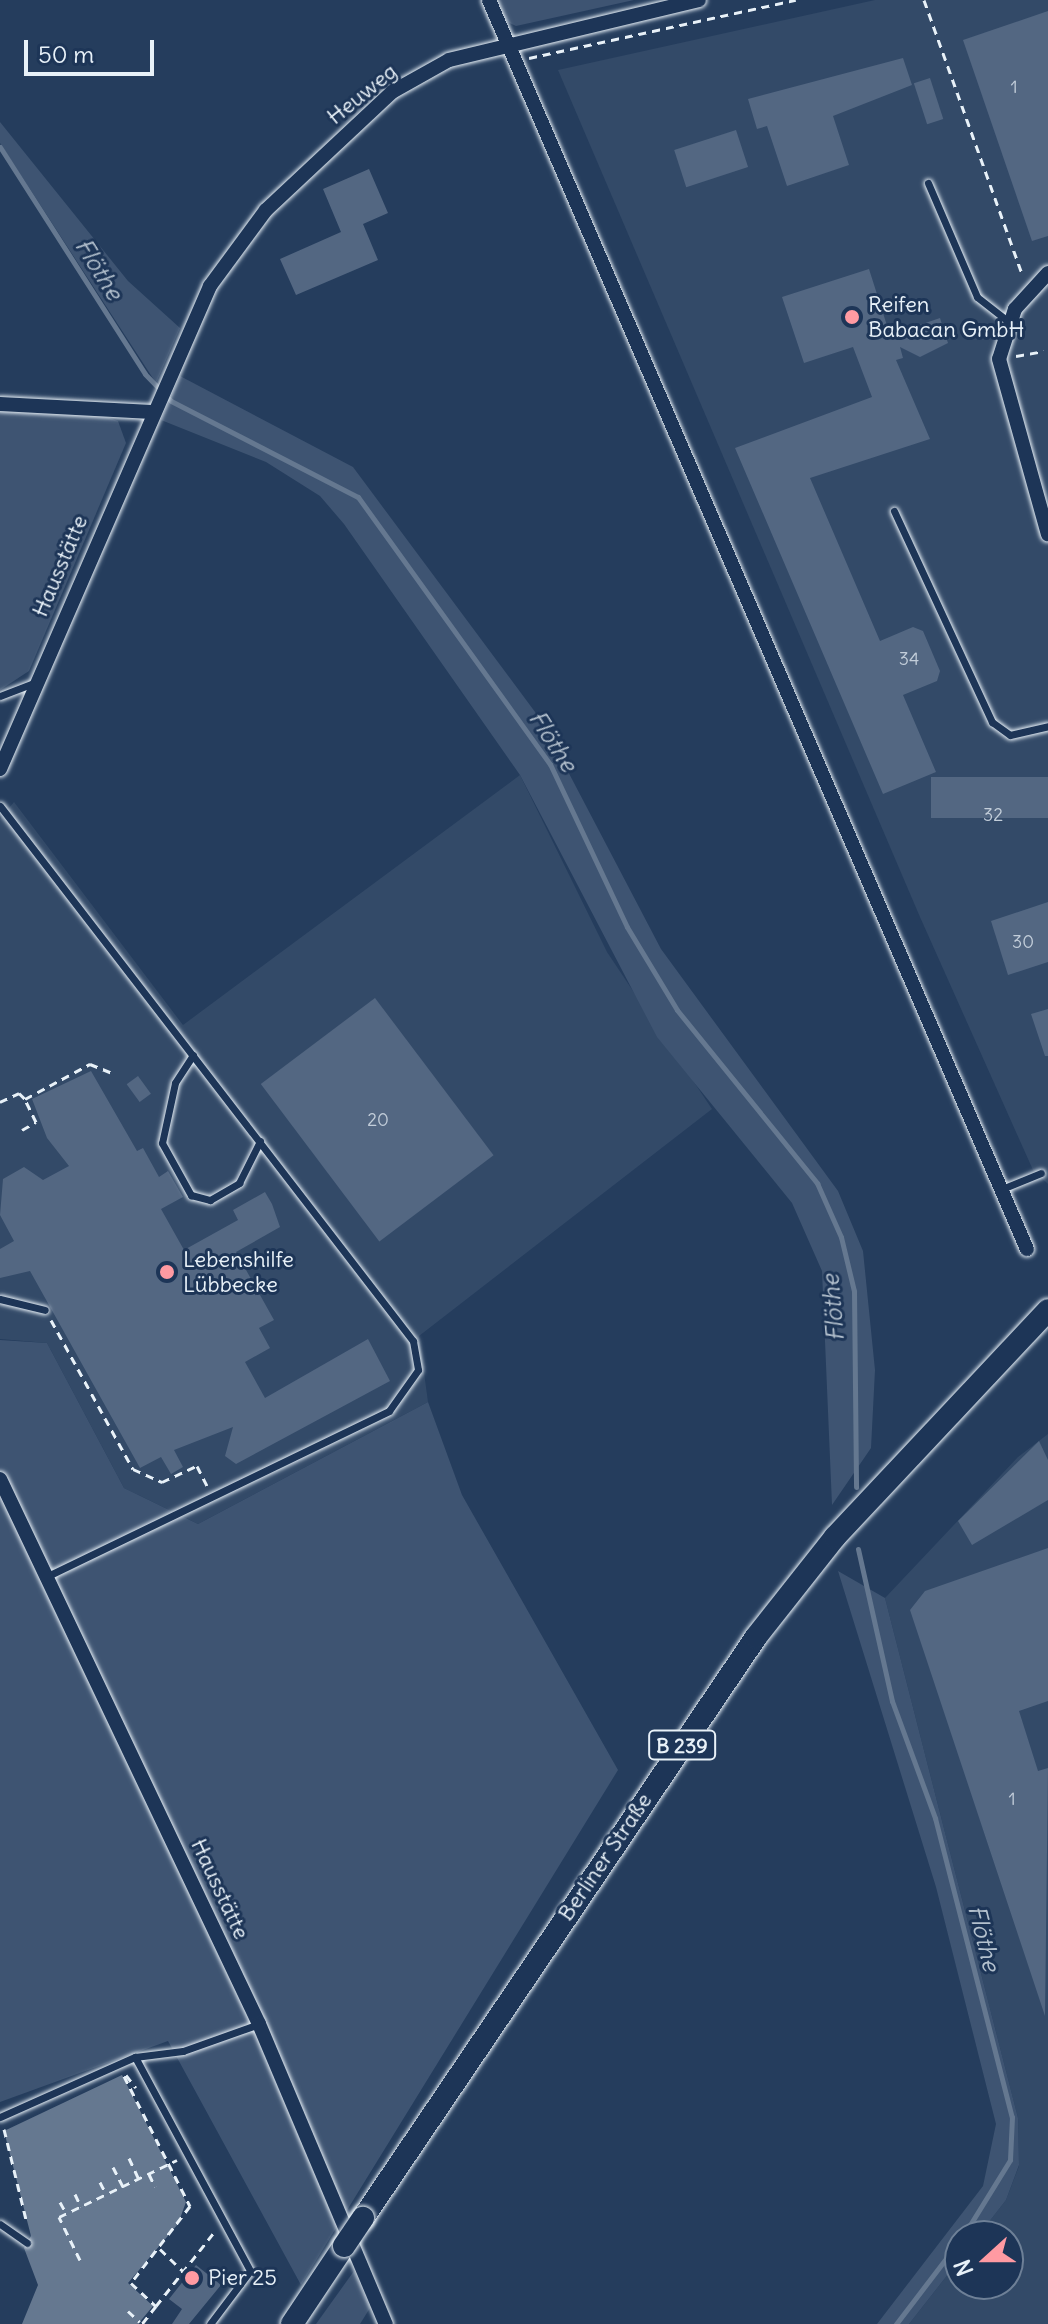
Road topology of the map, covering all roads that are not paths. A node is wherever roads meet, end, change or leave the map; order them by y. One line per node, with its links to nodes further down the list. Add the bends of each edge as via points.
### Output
1 (489, 0): 3 (street)
2 (699, 0): 3 (street, Heuweg)
3 (507, 43): 7 (street, Heuweg, via 449,60 392,92 266,210 210,286); 20 (street)
4 (928, 183): 6 (lane, via 977,297)
5 (1047, 273): 6 (street)
6 (1009, 322): 11 (street, via 999,359)
7 (166, 381): 9 (street, Hausstätte)
8 (0, 404): 9 (street)
9 (152, 412): 12 (street, Hausstätte)
10 (894, 511): 14 (lane, via 992,722 1010,735)
11 (1048, 534)
12 (34, 683): 13 (lane); 15 (street, Hausstätte)
13 (0, 696)
14 (1048, 726)
15 (0, 769)
16 (0, 806): 17 (lane)
17 (193, 1055): 18 (lane); 18 (lane, via 175,1083 162,1143 191,1195 210,1200 239,1183)
18 (260, 1141): 26 (lane, via 413,1341 418,1370 389,1411)
19 (1041, 1173): 20 (lane)
20 (1002, 1189): 21 (street)
21 (1027, 1249)
22 (0, 1299): 23 (lane)
23 (45, 1310)
24 (1048, 1310): 33 (main road, Berliner Straße / B 239, bridge, via 835,1537 756,1637)
25 (0, 1479): 26 (street, Hausstätte)
26 (48, 1576): 27 (street, Hausstätte)
27 (259, 2024): 28 (lane, via 183,2051); 34 (street, Hausstätte)
28 (135, 2057): 29 (lane); 32 (lane, via 250,2271)
29 (0, 2117)
30 (0, 2224): 31 (lane)
31 (27, 2243)
32 (210, 2324)
33 (292, 2324)
34 (386, 2324)

